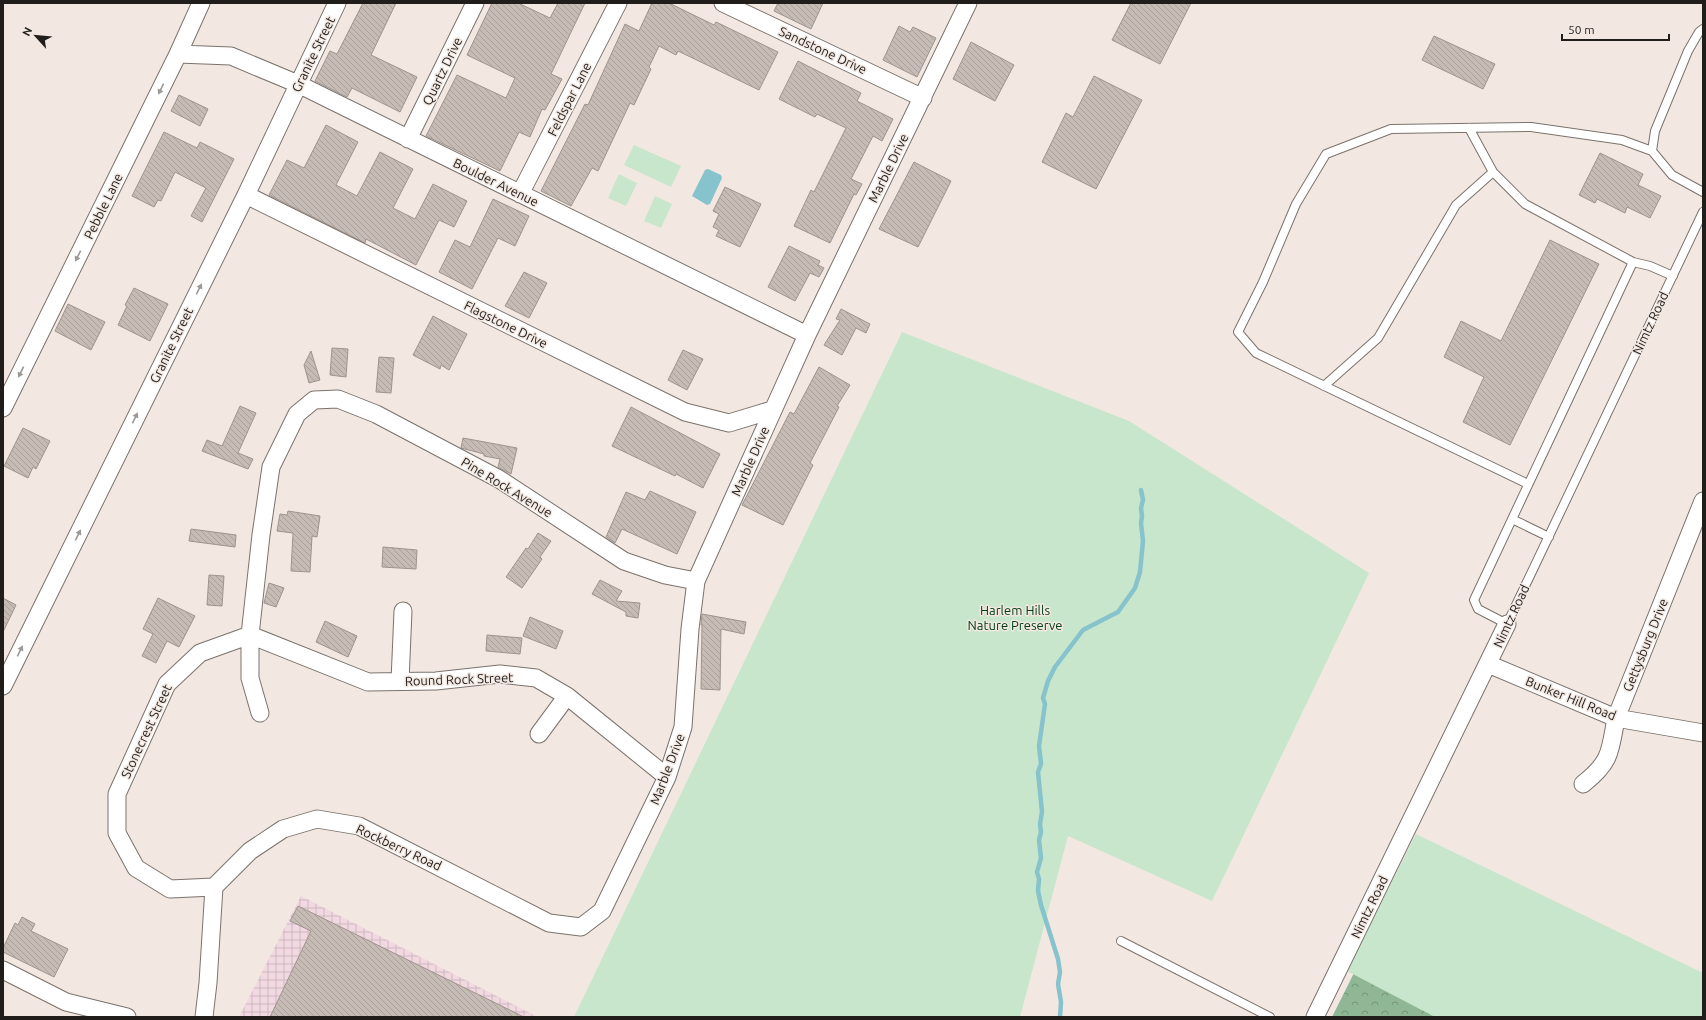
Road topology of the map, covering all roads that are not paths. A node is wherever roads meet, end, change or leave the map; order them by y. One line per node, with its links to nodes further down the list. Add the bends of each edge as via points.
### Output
1 (201, 3): 8 (street, Pebble Lane)
2 (337, 3): 9 (street, Granite Street)
3 (475, 3): 12 (street, Quartz Drive)
4 (618, 3): 16 (street, Feldspar Lane)
5 (723, 3): 10 (street, Sandstone Drive)
6 (968, 3): 10 (street, Marble Drive)
7 (1703, 29): 13 (lane, via 1688,51 1655,131)
8 (178, 54): 9 (street, Boulder Avenue, via 231,56); 23 (street, Pebble Lane, one-way to 23)
9 (298, 84): 12 (street, Boulder Avenue); 17 (street, Granite Street)
10 (923, 98): 21 (street, Marble Drive)
11 (1469, 128): 13 (lane, via 1531,127 1622,140); 14 (lane); 22 (lane, via 1391,129 1326,154 1296,204 1263,282 1238,332 1256,353)
12 (408, 139): 16 (street, Boulder Avenue)
13 (1652, 151): 15 (lane, via 1672,175)
14 (1492, 172): 19 (lane, via 1525,204); 22 (lane, via 1456,205 1378,338)
15 (1703, 192)
16 (520, 194): 21 (street, Boulder Avenue)
17 (246, 195): 24 (street, Flagstone Drive, via 685,412 729,423); 35 (street, Granite Street, one-way to 17)
18 (1703, 212): 20 (lane, Nimtz Road)
19 (1633, 262): 20 (lane); 25 (lane)
20 (1672, 276): 28 (lane, Nimtz Road)
21 (807, 335): 24 (street, Marble Drive)
22 (1324, 386): 25 (lane)
23 (3, 408)
24 (772, 410): 29 (street, Marble Drive)
25 (1528, 484): 27 (lane)
26 (1701, 508): 38 (street, Gettysburg Drive)
27 (1512, 519): 28 (lane); 31 (lane, via 1474,600 1478,609)
28 (1549, 537): 31 (lane, Nimtz Road)
29 (696, 581): 32 (street, Pine Rock Avenue, via 665,575 624,562 499,479 376,414 338,399 314,400 297,414 271,467); 41 (street, Marble Drive, via 683,726)
30 (403, 611): 34 (street)
31 (1507, 624): 33 (street, Nimtz Road)
32 (250, 635): 34 (street, Round Rock Street, via 368,682); 37 (street, via 250,678); 43 (street, Stonecrest Street, via 200,653 167,684 117,794 117,833 136,868 170,889)
33 (1488, 664): 38 (street, Bunker Hill Road); 50 (street, Nimtz Road)
34 (400, 681): 36 (street, Round Rock Street, via 436,682 500,674 536,678)
35 (3, 686)
36 (567, 696): 40 (street); 41 (street, Round Rock Street)
37 (260, 714)
38 (1616, 718): 39 (street, Bunker Hill Road); 42 (street, Gettysburg Drive, via 1606,762)
39 (1703, 733)
40 (539, 734)
41 (667, 777): 44 (street, Marble Drive, via 602,911)
42 (1583, 784)
43 (214, 887): 44 (street, Rockberry Road, via 250,851 283,829 317,819 360,826 549,923); 48 (street)
44 (581, 927)
45 (1121, 941): 49 (lane)
46 (3, 970): 47 (street, via 66,1002)
47 (127, 1017)
48 (204, 1017)
49 (1270, 1017)
50 (1315, 1017)

